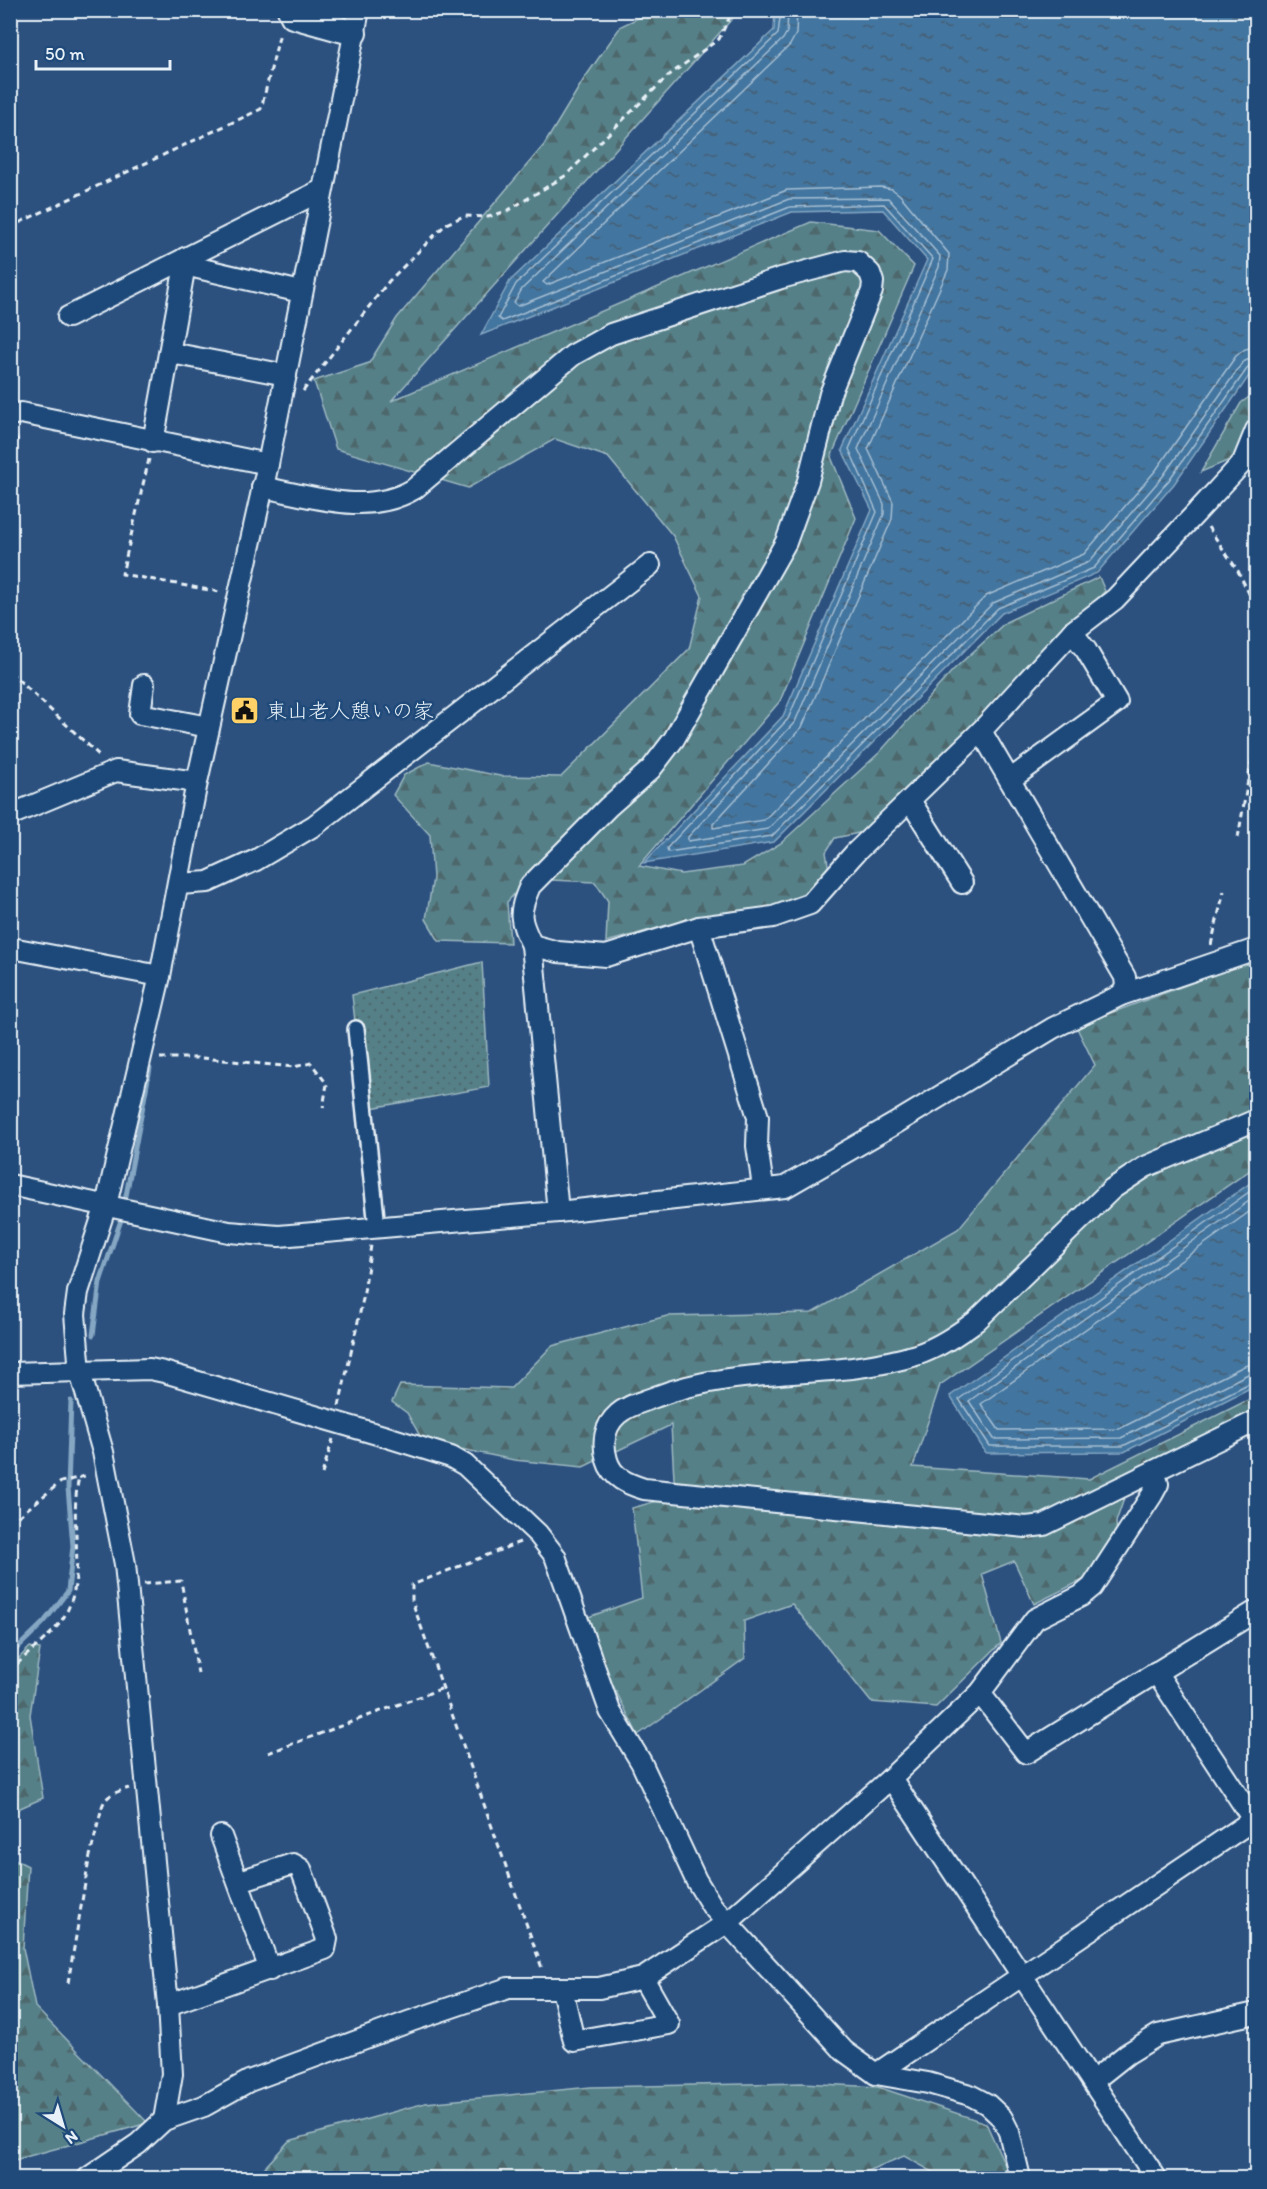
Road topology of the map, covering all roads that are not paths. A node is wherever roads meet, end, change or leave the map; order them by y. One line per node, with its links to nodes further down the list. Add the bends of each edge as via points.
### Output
1 (290, 10): 2 (street, via 293,16)
2 (356, 22): 3 (street)
3 (322, 190): 4 (street); 5 (street)
4 (185, 262): 5 (street); 6 (street); 7 (street)
5 (301, 291): 8 (street)
6 (68, 317)
7 (171, 353): 8 (street); 11 (street)
8 (286, 375): 12 (street)
9 (16, 414): 11 (street)
10 (1257, 430): 15 (street, via 1243,462 1115,599)
11 (153, 442): 12 (street)
12 (268, 464): 13 (street)
13 (262, 487): 17 (street); 26 (street, via 357,504 399,498 573,355 610,334 845,261 858,262 870,273 872,291 830,394 808,482 786,542 674,739 651,769 530,886 522,903 520,921)
14 (650, 565): 24 (street, via 315,825 256,860 208,882)
15 (1072, 633): 18 (street); 19 (street, via 1118,702)
16 (144, 685): 17 (street, via 140,714)
17 (209, 728): 20 (street)
18 (981, 731): 19 (street); 21 (street)
19 (1011, 779): 30 (street, via 1125,977 1126,987)
20 (197, 782): 22 (street, via 116,771); 24 (street)
21 (910, 801): 23 (street); 25 (street, via 855,853 810,904 773,917)
22 (10, 815)
23 (962, 883)
24 (179, 884): 29 (street)
25 (699, 927): 26 (street, via 606,956 558,952); 34 (street, via 758,1117 757,1146)
26 (532, 945): 36 (street)
27 (17, 949): 29 (street)
28 (1257, 949): 30 (street)
29 (160, 976): 35 (street)
30 (1121, 995): 34 (street, via 1053,1028 784,1187)
31 (356, 1029): 37 (street)
32 (1257, 1120): 41 (street, via 1145,1167 1112,1189 1010,1290 951,1338 917,1355 736,1376 674,1390 617,1415 603,1448 616,1476 644,1489 1026,1527 1044,1525)
33 (10, 1185): 35 (street)
34 (763, 1187): 36 (street)
35 (106, 1205): 37 (street, via 229,1232 279,1236); 38 (street, via 78,1292 75,1314)
36 (558, 1212): 37 (street)
37 (373, 1228)
38 (80, 1372): 39 (street); 49 (street, via 164,1372 451,1457 465,1465 538,1534 555,1556 610,1711 641,1762 696,1880 712,1906); 54 (street, via 105,1466 127,1586)
39 (10, 1373)
40 (1257, 1421): 41 (street)
41 (1155, 1473): 44 (street, via 1158,1484 1152,1495 1092,1587 1035,1619)
42 (1257, 1611): 43 (street)
43 (1156, 1672): 44 (street, via 1026,1753); 46 (street)
44 (980, 1693): 45 (street)
45 (891, 1778): 49 (street); 51 (street)
46 (1256, 1820): 51 (street)
47 (221, 1836): 48 (street)
48 (240, 1881): 50 (street); 50 (street, via 293,1864 301,1869 327,1939 325,1949)
49 (728, 1922): 52 (street); 56 (street, via 844,2051)
50 (270, 1970): 54 (street)
51 (1023, 1975): 56 (street); 57 (street)
52 (644, 1978): 53 (street, via 599,1988); 53 (street, via 669,2025 574,2041)
53 (556, 1989): 58 (street, via 508,1988 249,2081 204,2106)
54 (168, 2005): 58 (street, via 172,2074)
55 (1257, 2013): 57 (street, via 1158,2035)
56 (876, 2074): 60 (street, via 928,2083 987,2104 1002,2118 1009,2132)
57 (1093, 2081): 61 (street)
58 (164, 2120): 59 (street, via 138,2144)
59 (88, 2178)
60 (1020, 2178)
61 (1156, 2178)

